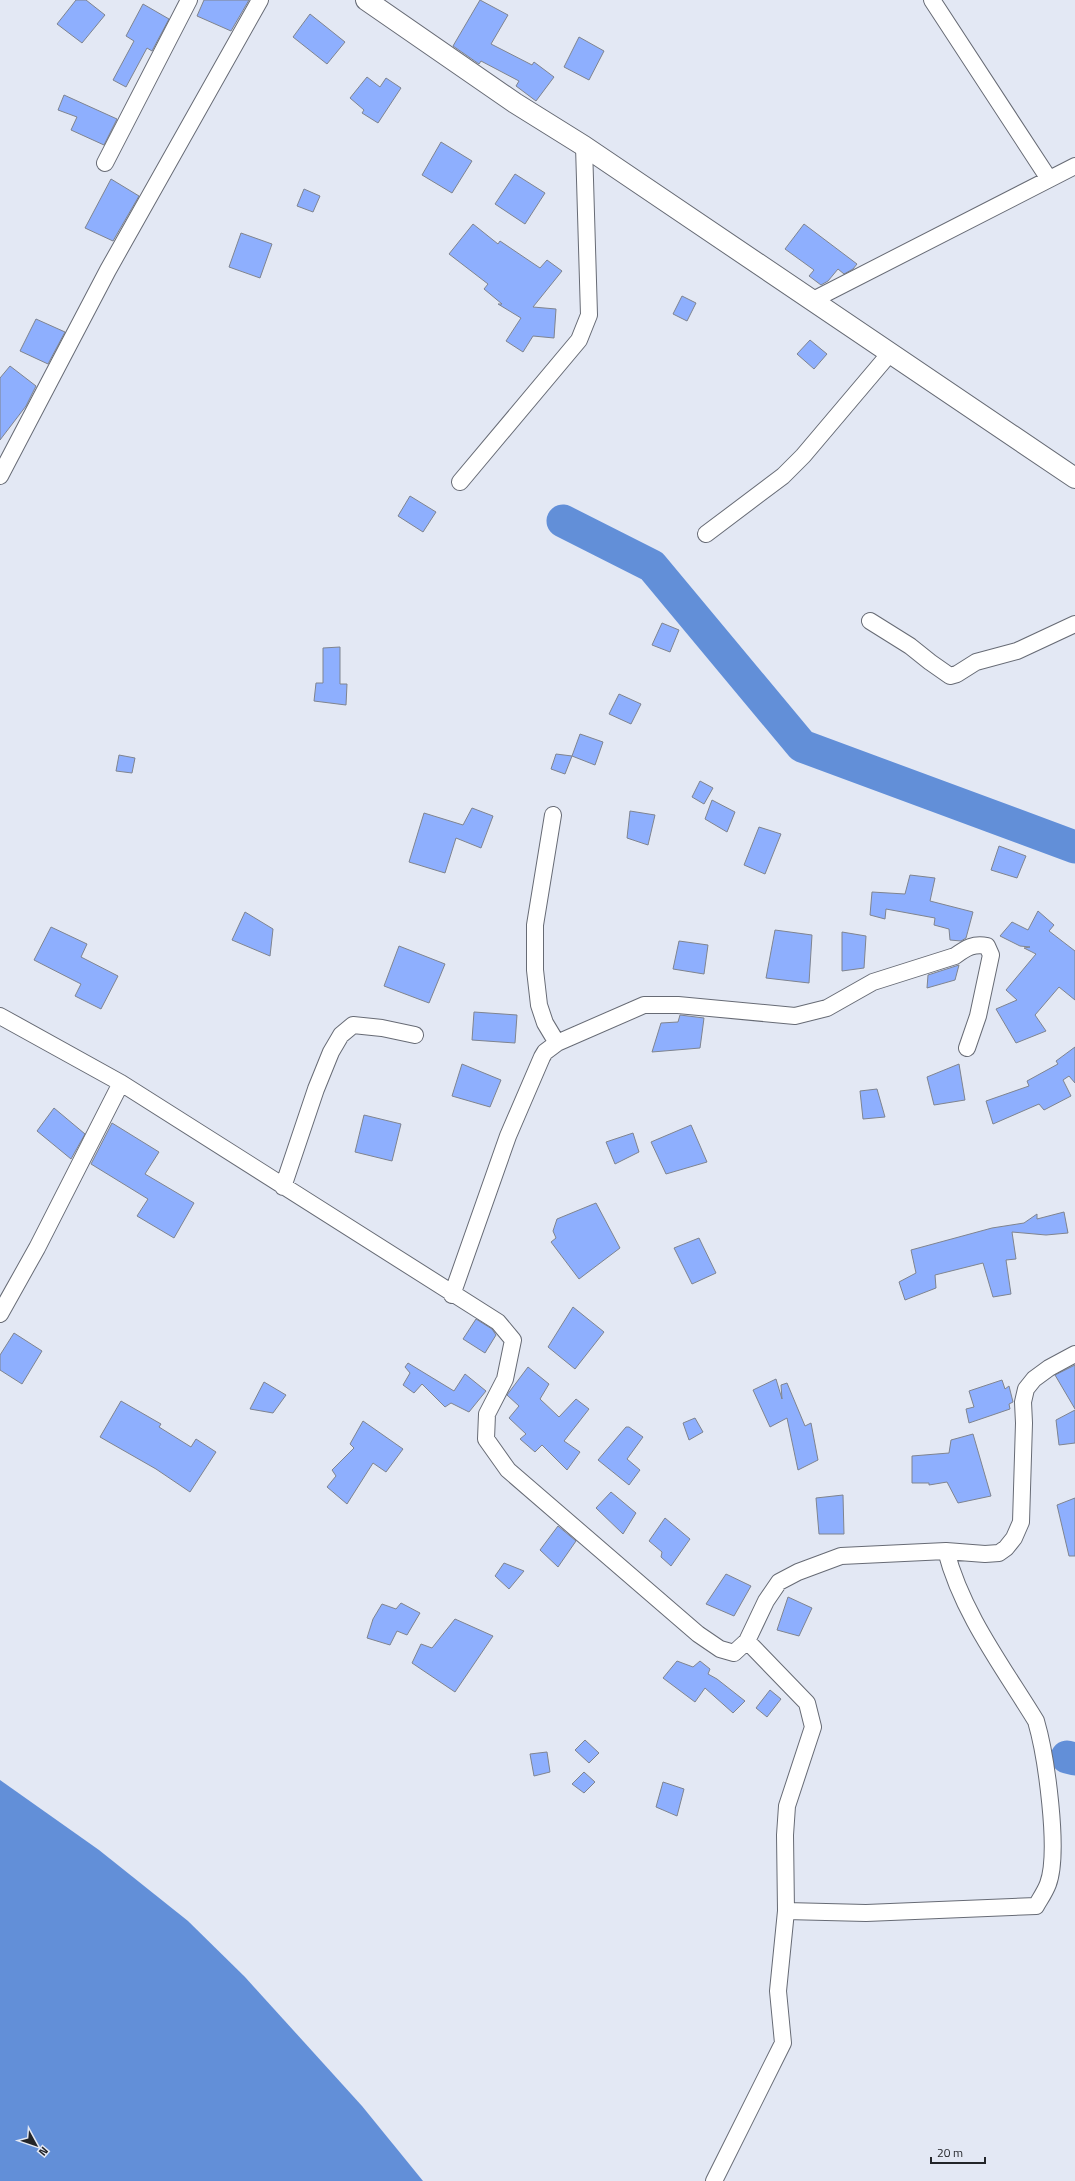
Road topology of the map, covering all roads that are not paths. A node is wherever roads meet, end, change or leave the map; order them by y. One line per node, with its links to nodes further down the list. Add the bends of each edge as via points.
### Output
1 (189, 0): 6 (street)
2 (260, 0): 11 (street, via 108,270)
3 (366, 0): 5 (street, via 515,103)
4 (932, 0): 8 (street)
5 (584, 146): 9 (street); 13 (street, via 589,315 580,340)
6 (105, 163)
7 (1075, 166): 8 (street)
8 (1049, 179): 9 (street)
9 (813, 300): 10 (street)
10 (891, 352): 12 (street); 14 (street, via 783,476)
11 (0, 476)
12 (1075, 478)
13 (460, 482)
14 (706, 534)
15 (870, 621): 16 (street, via 910,646 950,676 976,662 1017,651)
16 (1075, 624)
17 (554, 815): 20 (street, via 535,925 535,970 539,1005)
18 (0, 1016): 22 (street)
19 (415, 1035): 23 (street, via 353,1025 341,1036 331,1052 316,1089)
20 (556, 1043): 21 (street, via 644,1005 678,1005 795,1016 827,1008 873,982 955,956 965,948 977,944 987,946 991,956 978,1016); 24 (street, via 542,1057 508,1136)
21 (967, 1048)
22 (121, 1084): 23 (street); 25 (street, via 37,1248)
23 (283, 1187): 24 (street)
24 (452, 1294): 28 (street, via 498,1322 513,1340 505,1379 487,1414 486,1427 486,1440 508,1470 698,1634 720,1649 734,1653)
25 (0, 1314)
26 (1075, 1354): 27 (street, via 1049,1368 1026,1389 1023,1402 1021,1522 1014,1538 999,1553)
27 (946, 1551): 28 (street, via 841,1556 798,1572 779,1582); 29 (street, via 953,1578 1037,1727 1050,1796 1052,1852 1048,1884 1036,1906 866,1913)
28 (747, 1641): 29 (street, via 807,1703 813,1727 787,1806)
29 (786, 1911): 30 (street, via 778,1991 783,2043)
30 (714, 2181)

